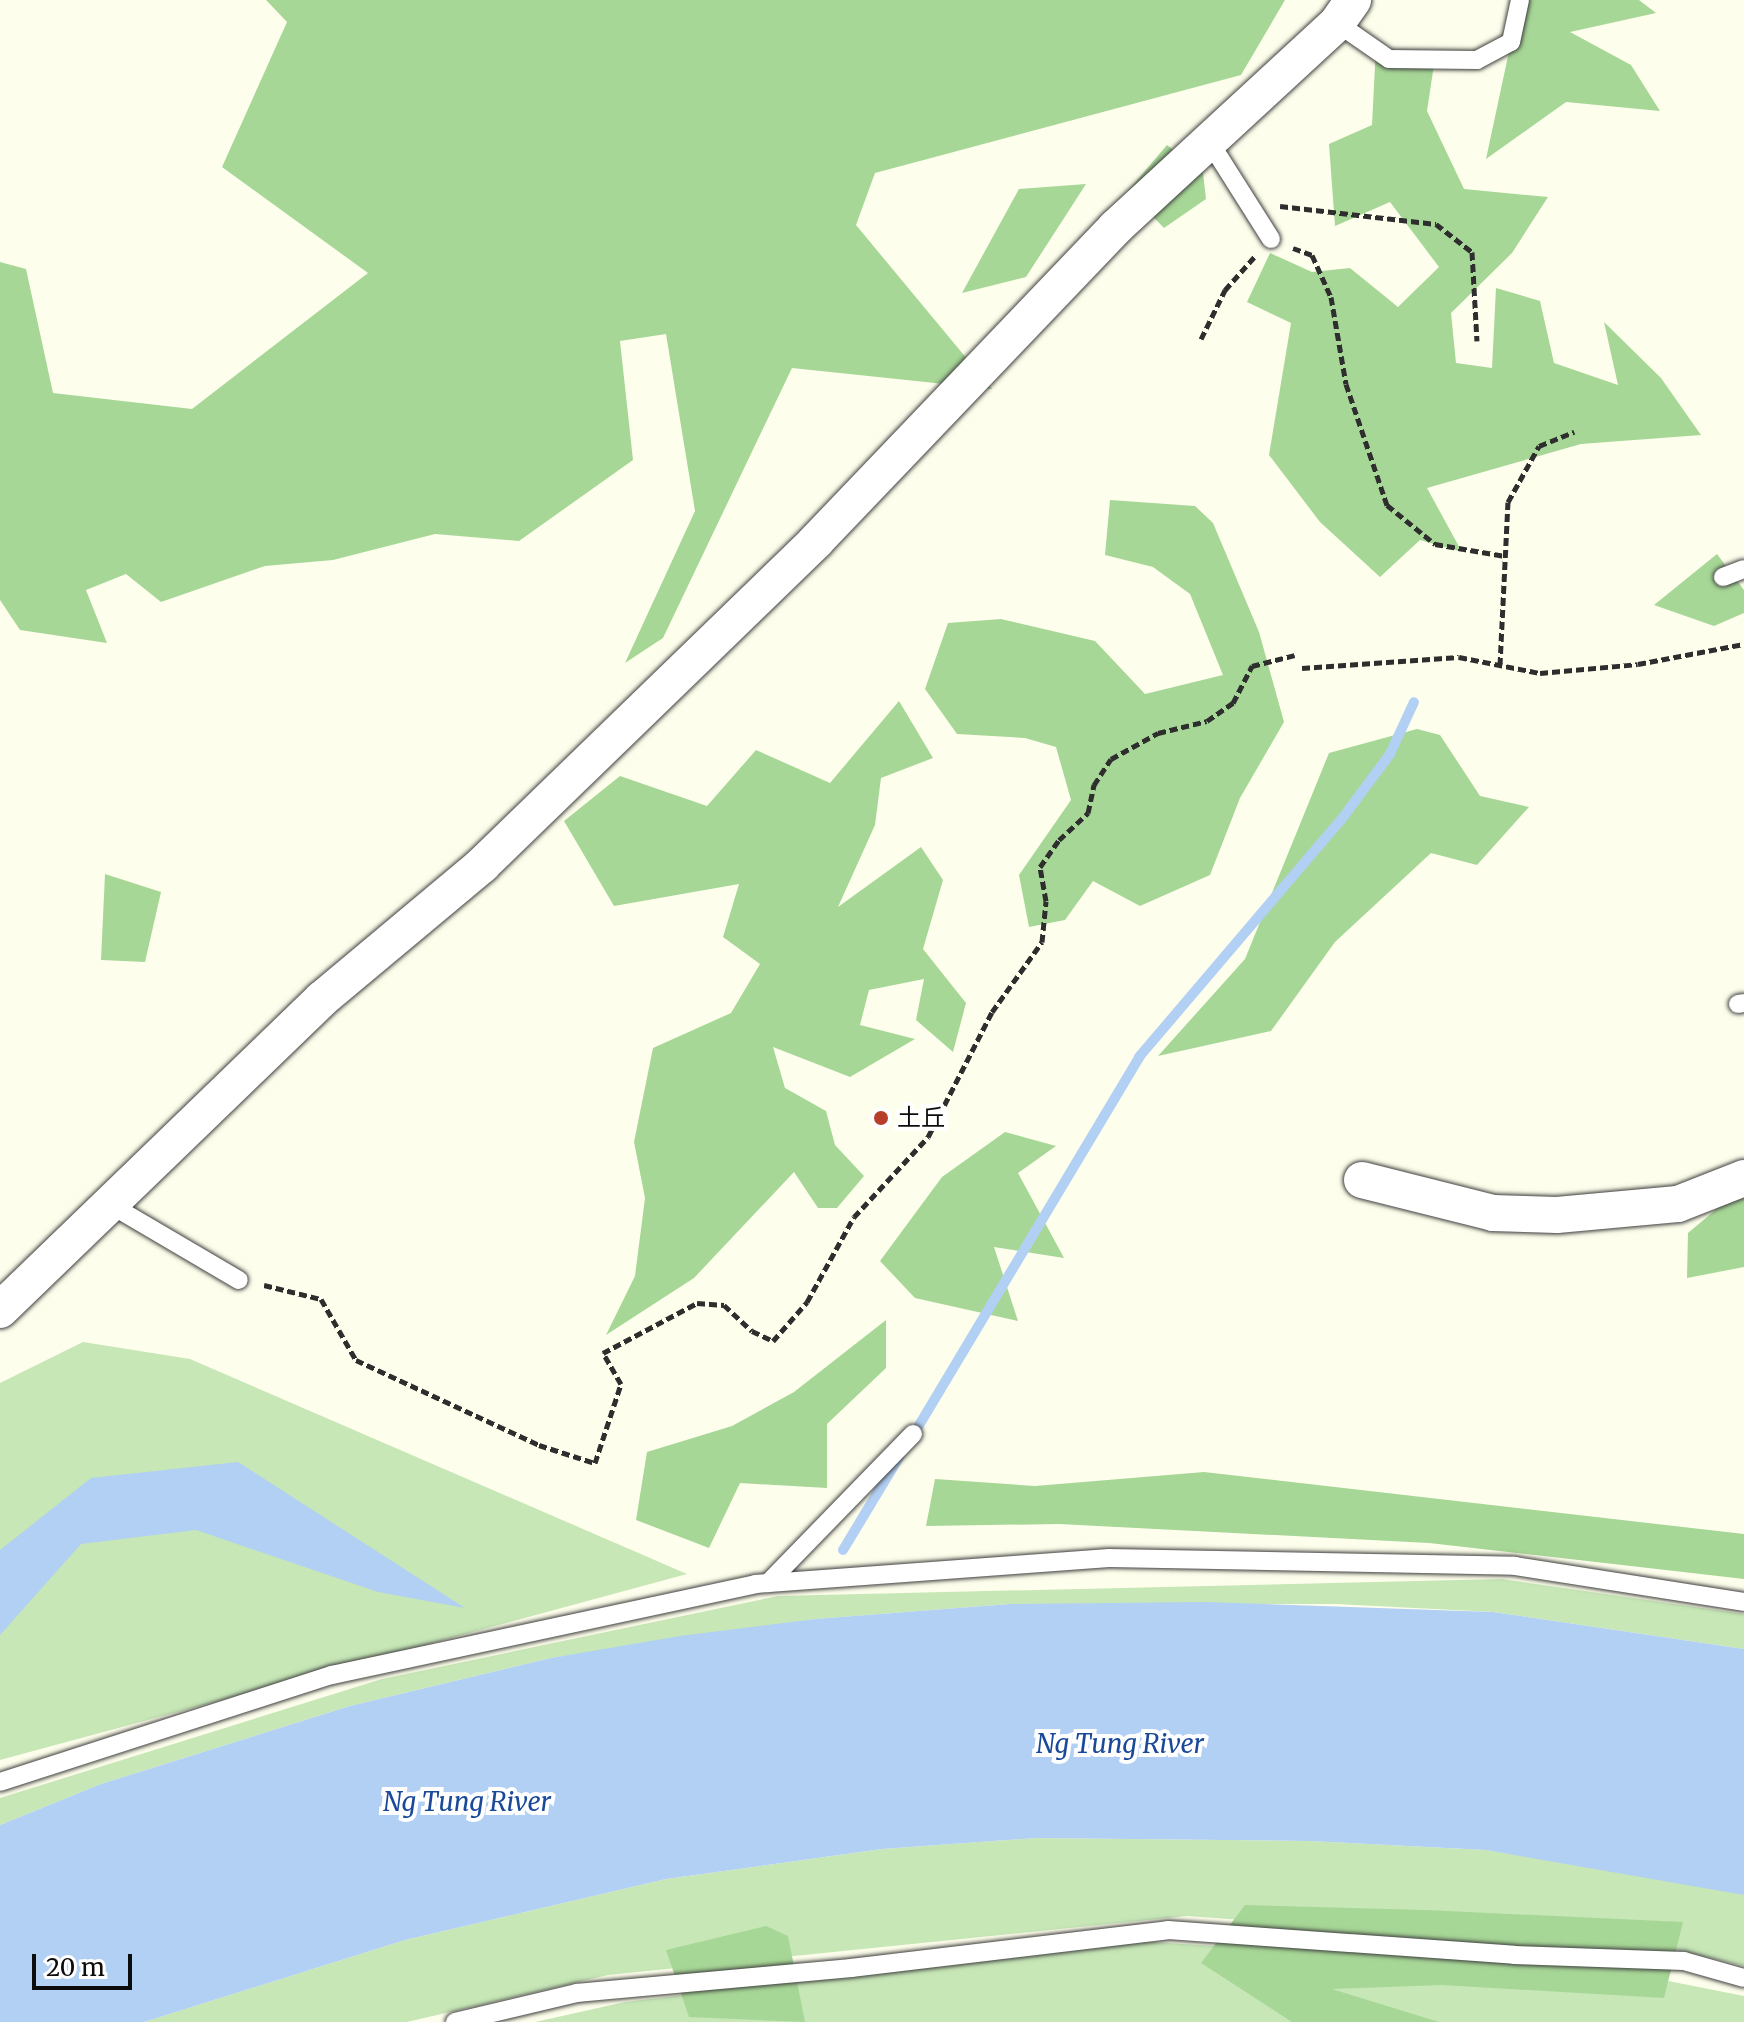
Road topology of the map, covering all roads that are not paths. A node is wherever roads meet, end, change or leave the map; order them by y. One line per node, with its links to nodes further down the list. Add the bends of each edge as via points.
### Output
1 (1520, 0): 2 (lane, via 1511,42 1477,60 1389,59)
2 (1345, 12): 3 (street)
3 (1209, 141): 4 (lane); 9 (street, via 1115,228 816,541 482,865 322,999)
4 (1271, 239)
5 (1744, 569): 6 (lane)
6 (1723, 577)
7 (1744, 1178): 8 (street, via 1678,1204 1557,1215 1493,1213)
8 (1362, 1180)
9 (111, 1205): 10 (lane); 11 (street)
10 (239, 1280)
11 (0, 1310)
12 (913, 1434): 13 (lane)
13 (768, 1583): 14 (lane, via 1109,1558 1515,1566); 15 (lane, via 332,1675)
14 (1744, 1602)
15 (0, 1782)
16 (1744, 1978): 17 (lane, via 1684,1961 1514,1955 1168,1930 851,1968 577,1993)
17 (455, 2022)

